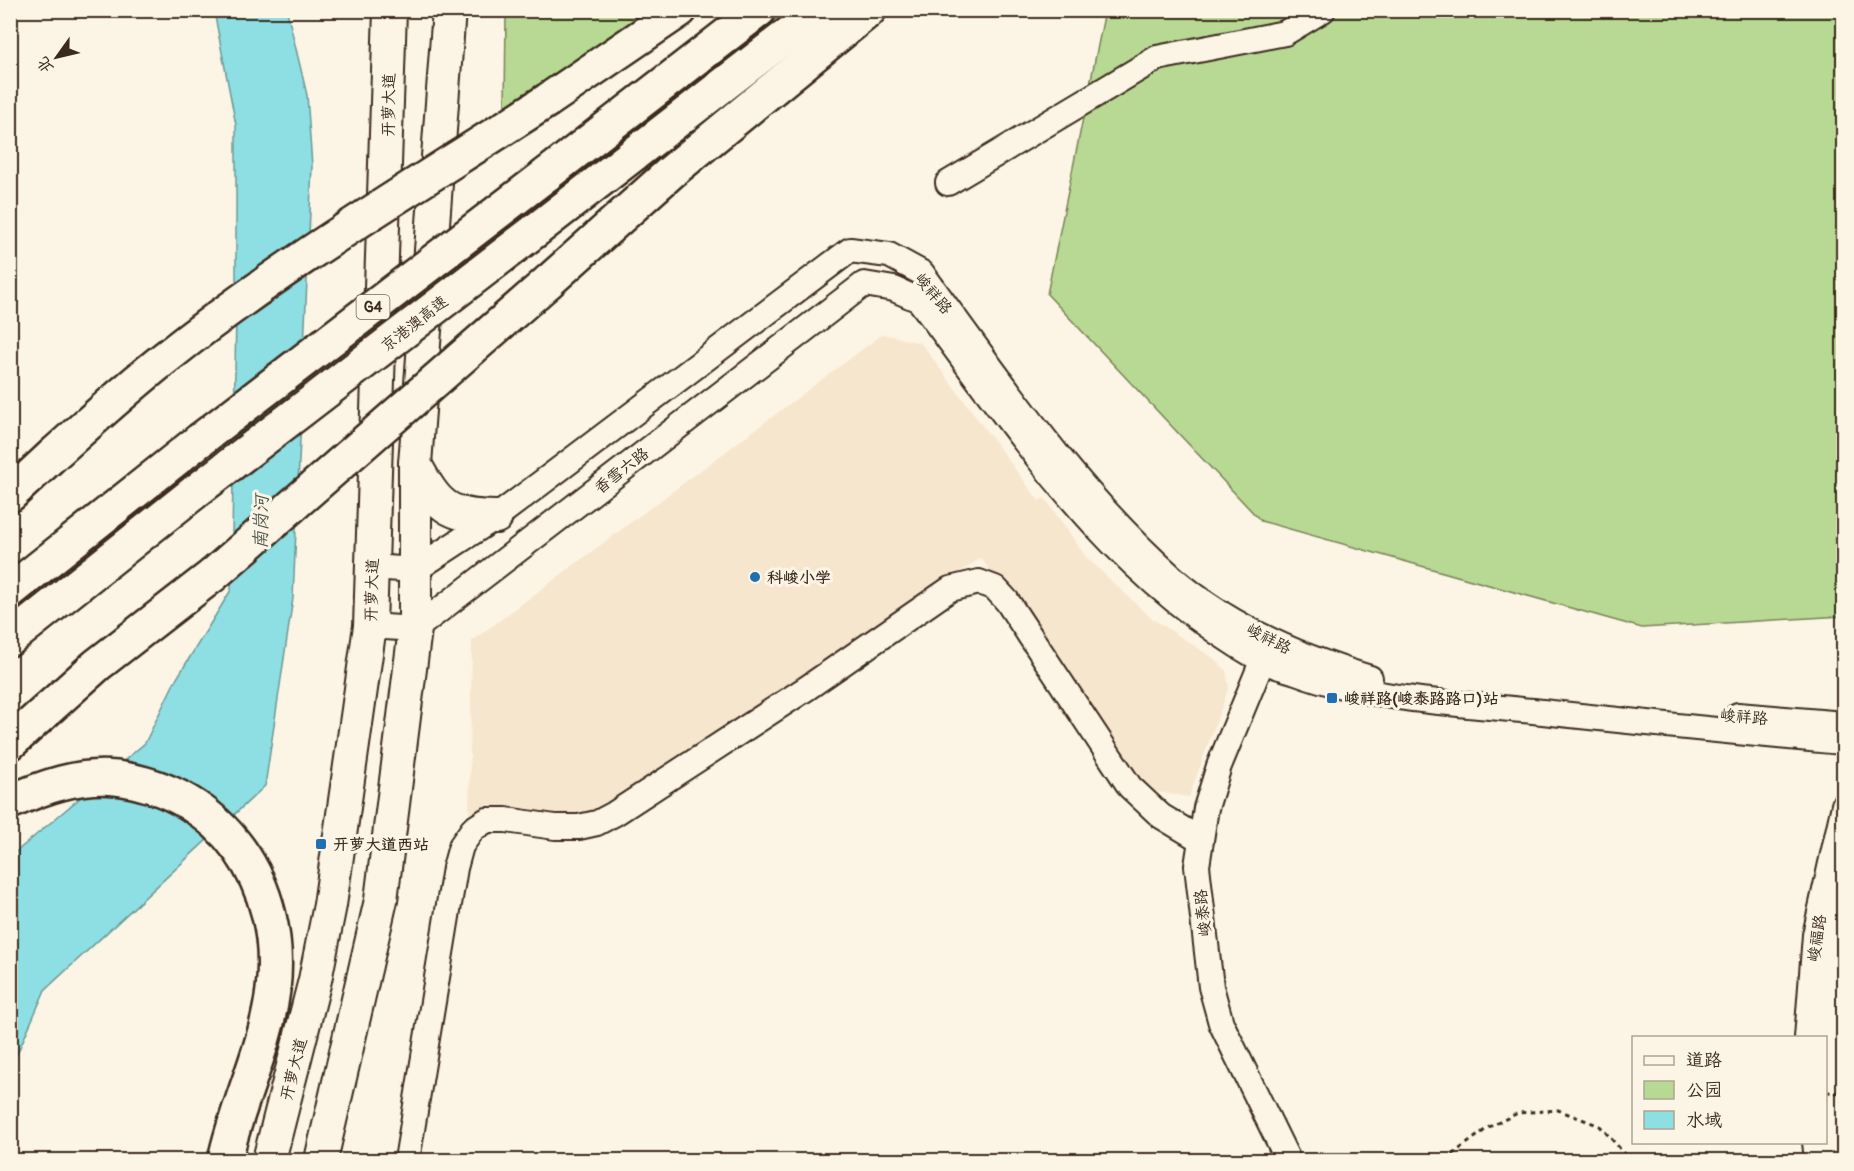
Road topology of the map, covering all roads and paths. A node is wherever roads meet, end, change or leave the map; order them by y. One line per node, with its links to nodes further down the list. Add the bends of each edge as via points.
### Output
1 (390, 10): 13 (main road, 开萝大道)
2 (449, 10): 10 (main road)
3 (680, 10): 11 (highway, bridge, via 211,323 163,359)
4 (759, 10): 15 (highway, G4, bridge)
5 (820, 10): 18 (highway, 京港澳高速 / G4, bridge)
6 (869, 10): 20 (highway, bridge, via 671,172 213,576)
7 (1323, 10): 8 (street, via 1285,33 1156,58)
8 (948, 183)
9 (864, 284): 17 (street, 香雪六路); 19 (street, 峻祥路, via 894,289 919,300 1046,468 1133,567 1187,611)
10 (415, 464): 12 (main road, via 441,505 455,513); 14 (main road)
11 (10, 495)
12 (496, 517): 14 (street); 19 (street, 峻祥路, via 850,250 889,255 922,273 1048,440 1130,536 1174,579)
13 (372, 567): 14 (street); 16 (main road, 开萝大道)
14 (415, 570): 17 (main road)
15 (10, 591)
16 (370, 626): 17 (street); 34 (main road, 开萝大道, via 330,905)
17 (415, 629): 35 (main road, via 381,900)
18 (10, 639)
19 (1267, 651): 22 (street, 峻祥路, via 1381,681 1438,691); 23 (street, 峻祥路, via 1325,683 1428,701); 27 (street, 峻泰路, via 1219,766)
20 (97, 665): 21 (highway); 24 (highway)
21 (10, 720)
22 (1844, 724)
23 (1844, 742)
24 (10, 743)
25 (10, 801): 33 (highway, via 39,788 74,780 114,778 177,795 228,834 251,868 271,920 273,989 264,1034)
26 (1844, 805): 29 (street, 峻福路, via 1815,935)
27 (1201, 840): 36 (street, via 1161,816 1130,787 995,588 979,582 950,589 807,688 597,823 555,827 487,820 473,829 461,846 455,868); 37 (street, 峻泰路, via 1197,866 1211,987 1221,1023)
28 (1844, 892): 41 (street, 峻福路, via 1828,979)
29 (1807, 1036)
30 (1827, 1092): 31 (path, bridge)
31 (1844, 1093)
32 (1815, 1144): 40 (street)
33 (225, 1161)
34 (269, 1161)
35 (321, 1161)
36 (407, 1161)
37 (1288, 1161)
38 (1445, 1161): 39 (path, via 1489,1127 1518,1113 1558,1110 1600,1126)
39 (1630, 1161)
40 (1817, 1161)
41 (1837, 1161)

